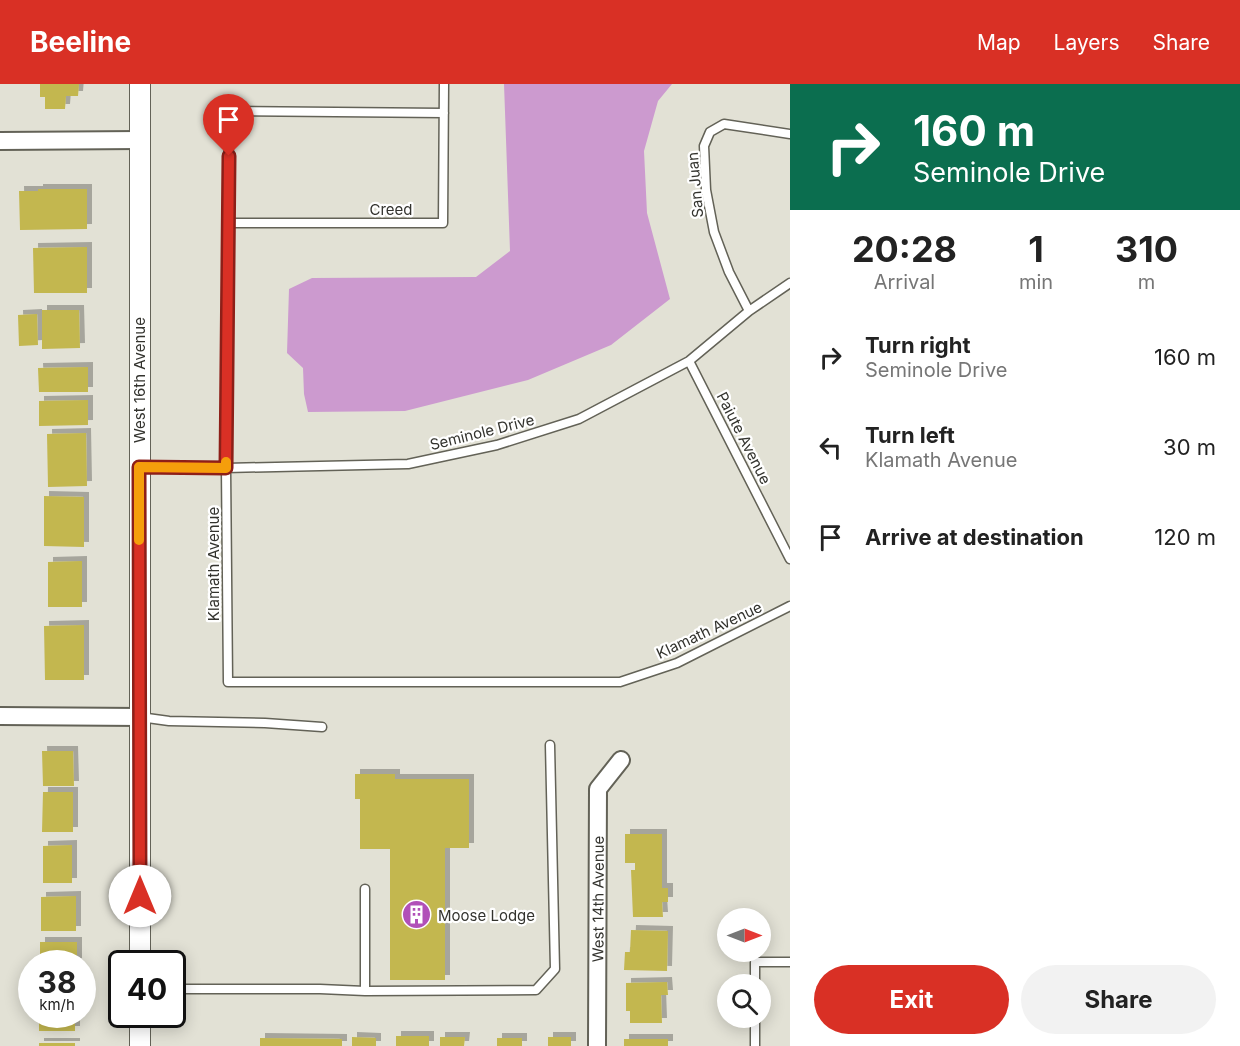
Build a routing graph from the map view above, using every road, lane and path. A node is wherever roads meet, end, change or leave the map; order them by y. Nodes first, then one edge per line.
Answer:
1 (140, 84) edge
2 (444, 84) edge
3 (444, 113) junction
4 (790, 134) edge
5 (140, 140) junction
6 (0, 141) edge
7 (228, 223) junction
8 (790, 283) edge
9 (749, 311) junction
10 (689, 361) junction
11 (139, 467) junction
12 (226, 468) junction
13 (790, 559) edge
14 (790, 606) edge
15 (0, 716) edge
16 (140, 717) junction
17 (322, 727) dead end
18 (550, 745) dead end
19 (621, 760) dead end
20 (365, 889) dead end
21 (140, 950) edge
22 (790, 962) edge
23 (755, 974) edge
24 (186, 989) edge
25 (365, 991) junction
26 (140, 1028) edge
27 (755, 1028) edge
28 (140, 1046) edge
29 (597, 1046) edge
30 (755, 1046) edge

1 - 5 street, West 16th Avenue
2 - 3 lane
3 - 7 lane, Creed
3 - 7 lane, Klamath Avenue
4 - 9 lane, San Juan
5 - 6 street
5 - 11 street, West 16th Avenue
7 - 12 lane, Klamath Avenue
8 - 9 lane, Seminole Drive
9 - 10 lane, Seminole Drive
10 - 12 lane, Seminole Drive
10 - 13 lane, Paiute Avenue
11 - 12 lane, Seminole Drive
11 - 16 street, West 16th Avenue
12 - 14 lane, Klamath Avenue
15 - 16 street
16 - 17 lane
16 - 21 street, West 16th Avenue
18 - 25 lane
19 - 29 street, West 14th Avenue
20 - 25 lane
22 - 23 lane
24 - 25 lane
26 - 28 street
27 - 30 lane

